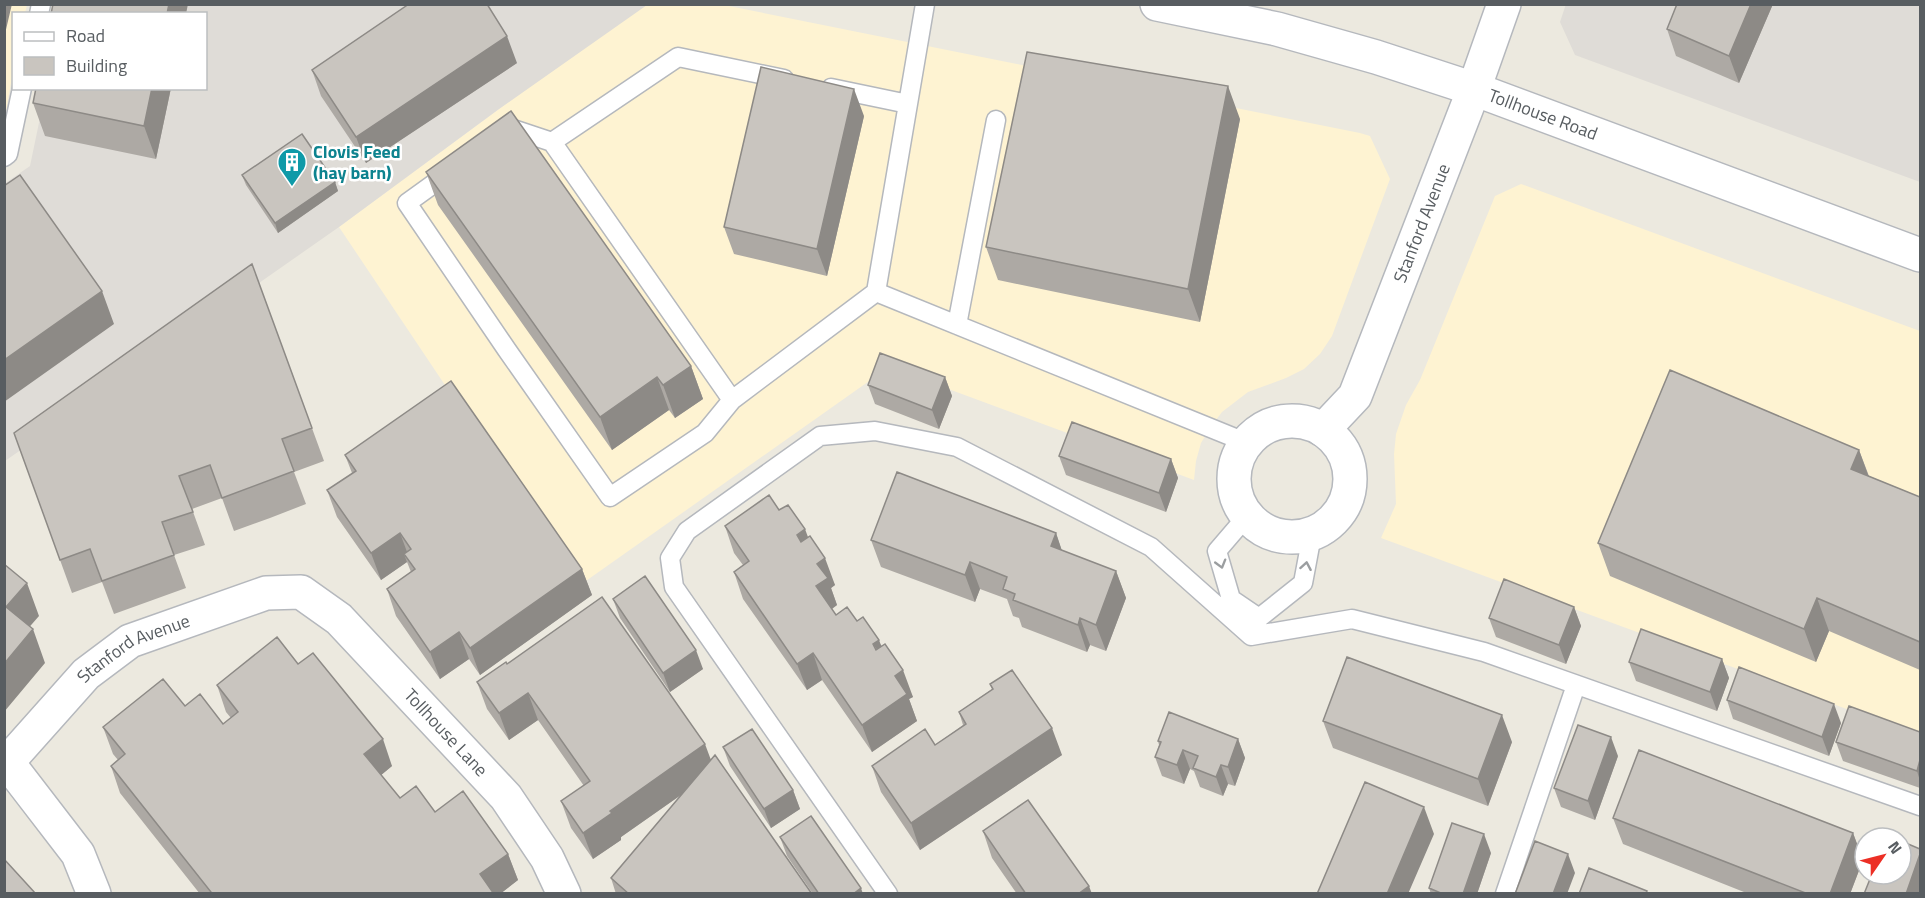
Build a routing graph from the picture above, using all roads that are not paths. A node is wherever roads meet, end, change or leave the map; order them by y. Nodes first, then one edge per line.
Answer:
1 (925, 4) edge
2 (1157, 4) edge
3 (1504, 4) edge
4 (1197, 8) edge
5 (1474, 89) junction
6 (22, 90) edge
7 (908, 104) junction
8 (996, 120) dead end
9 (492, 142) edge
10 (552, 142) junction
11 (4, 157) edge
12 (463, 162) edge
13 (1920, 255) edge
14 (876, 292) junction
15 (957, 325) junction
16 (732, 400) junction
17 (1323, 430) junction
18 (1245, 442) junction
19 (1247, 516) junction
20 (1311, 535) junction
21 (301, 592) joint
22 (1259, 618) junction
23 (1251, 636) junction
24 (1576, 685) junction
25 (6, 764) edge
26 (1920, 806) edge
27 (94, 894) edge
28 (564, 894) edge
29 (888, 894) edge
30 (1505, 894) edge

1 - 7 lane
2 - 4 street, Tollhouse Road
3 - 5 street, Stanford Avenue
4 - 5 street, Tollhouse Road
5 - 13 street, Tollhouse Road
5 - 17 street, Stanford Avenue
6 - 11 lane
7 - 10 lane
7 - 14 lane
8 - 15 lane
9 - 10 lane
10 - 16 lane
12 - 16 lane
14 - 15 lane
14 - 16 lane
15 - 18 lane
17 - 18 street
17 - 20 street
18 - 19 street
19 - 20 street
19 -> 22 lane
22 -> 20 lane
21 - 25 street, Stanford Avenue
21 - 28 street, Tollhouse Lane
22 - 23 lane
23 - 24 lane
23 - 29 lane
24 - 26 lane
24 - 30 lane
25 - 27 street

